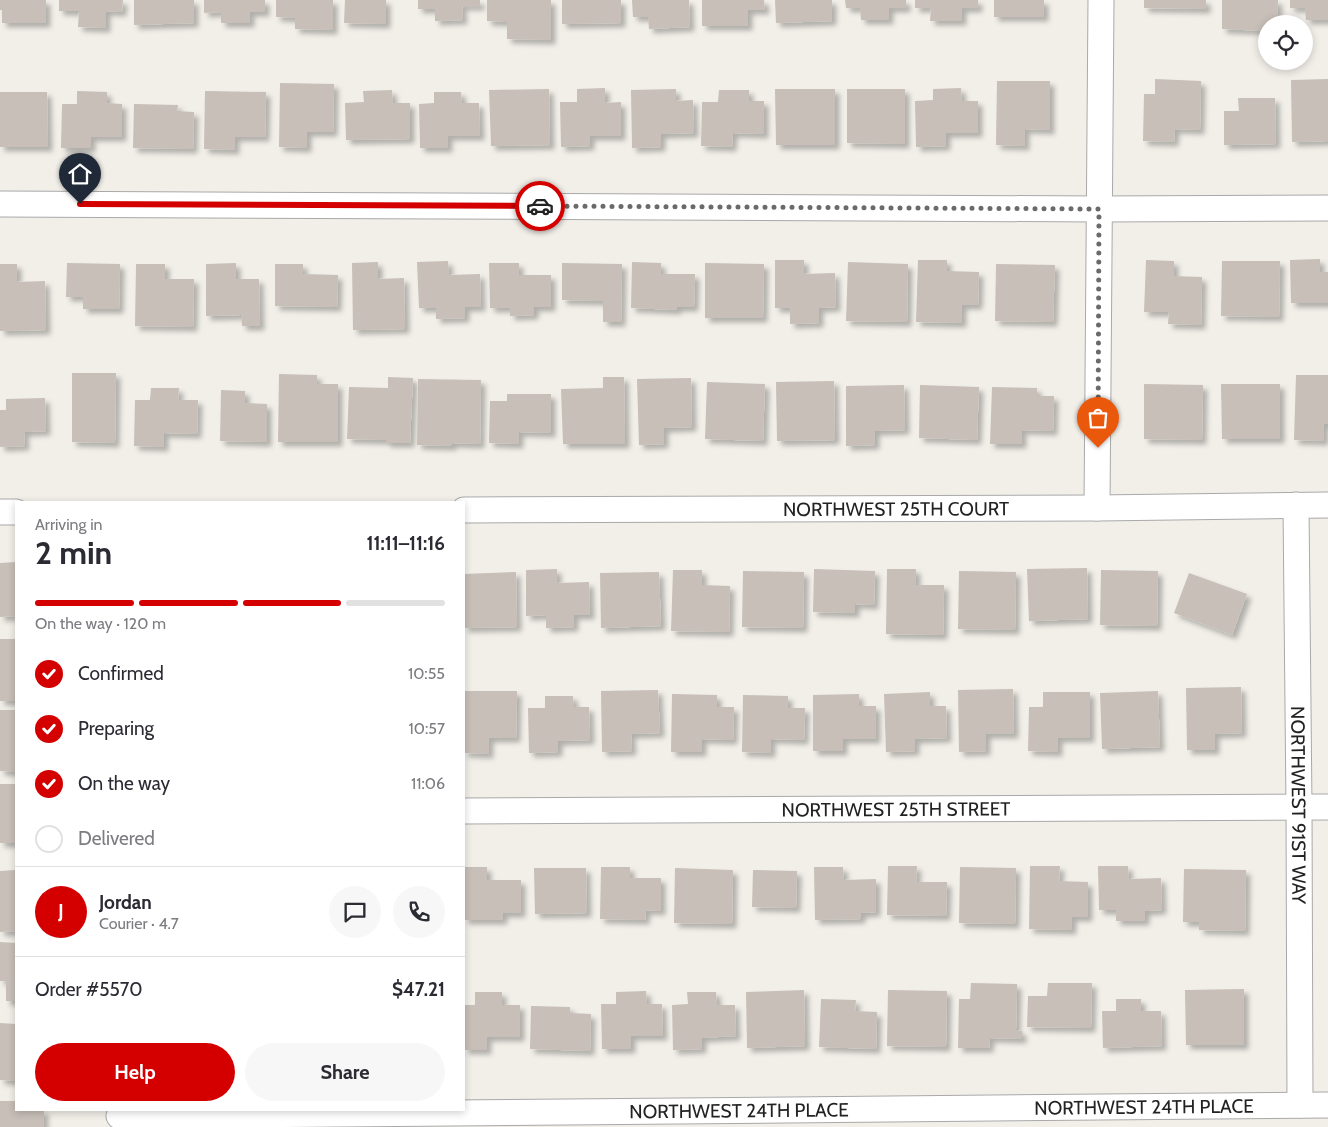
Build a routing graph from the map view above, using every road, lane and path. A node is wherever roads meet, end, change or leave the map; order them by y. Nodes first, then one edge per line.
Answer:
1 (1101, 0) edge
2 (0, 204) edge
3 (1328, 208) edge
4 (1099, 209) junction
5 (1296, 505) junction
6 (1328, 505) edge
7 (1097, 508) junction
8 (465, 510) edge
9 (0, 512) edge
10 (15, 512) edge
11 (1328, 807) edge
12 (1299, 808) junction
13 (465, 812) edge
14 (1328, 1105) edge
15 (1300, 1106) junction
16 (119, 1118) edge

1 - 4 street
2 - 4 street
3 - 4 street
4 - 7 street
5 - 6 street, NORTHWEST 25TH COURT
5 - 7 street, NORTHWEST 25TH COURT
5 - 12 street, NORTHWEST 91ST WAY
7 - 8 street, NORTHWEST 25TH COURT
9 - 10 street
11 - 12 street, NORTHWEST 25TH STREET
12 - 13 street, NORTHWEST 25TH STREET
12 - 15 street, NORTHWEST 91ST WAY
14 - 15 street, NORTHWEST 24TH PLACE
15 - 16 street, NORTHWEST 24TH PLACE

